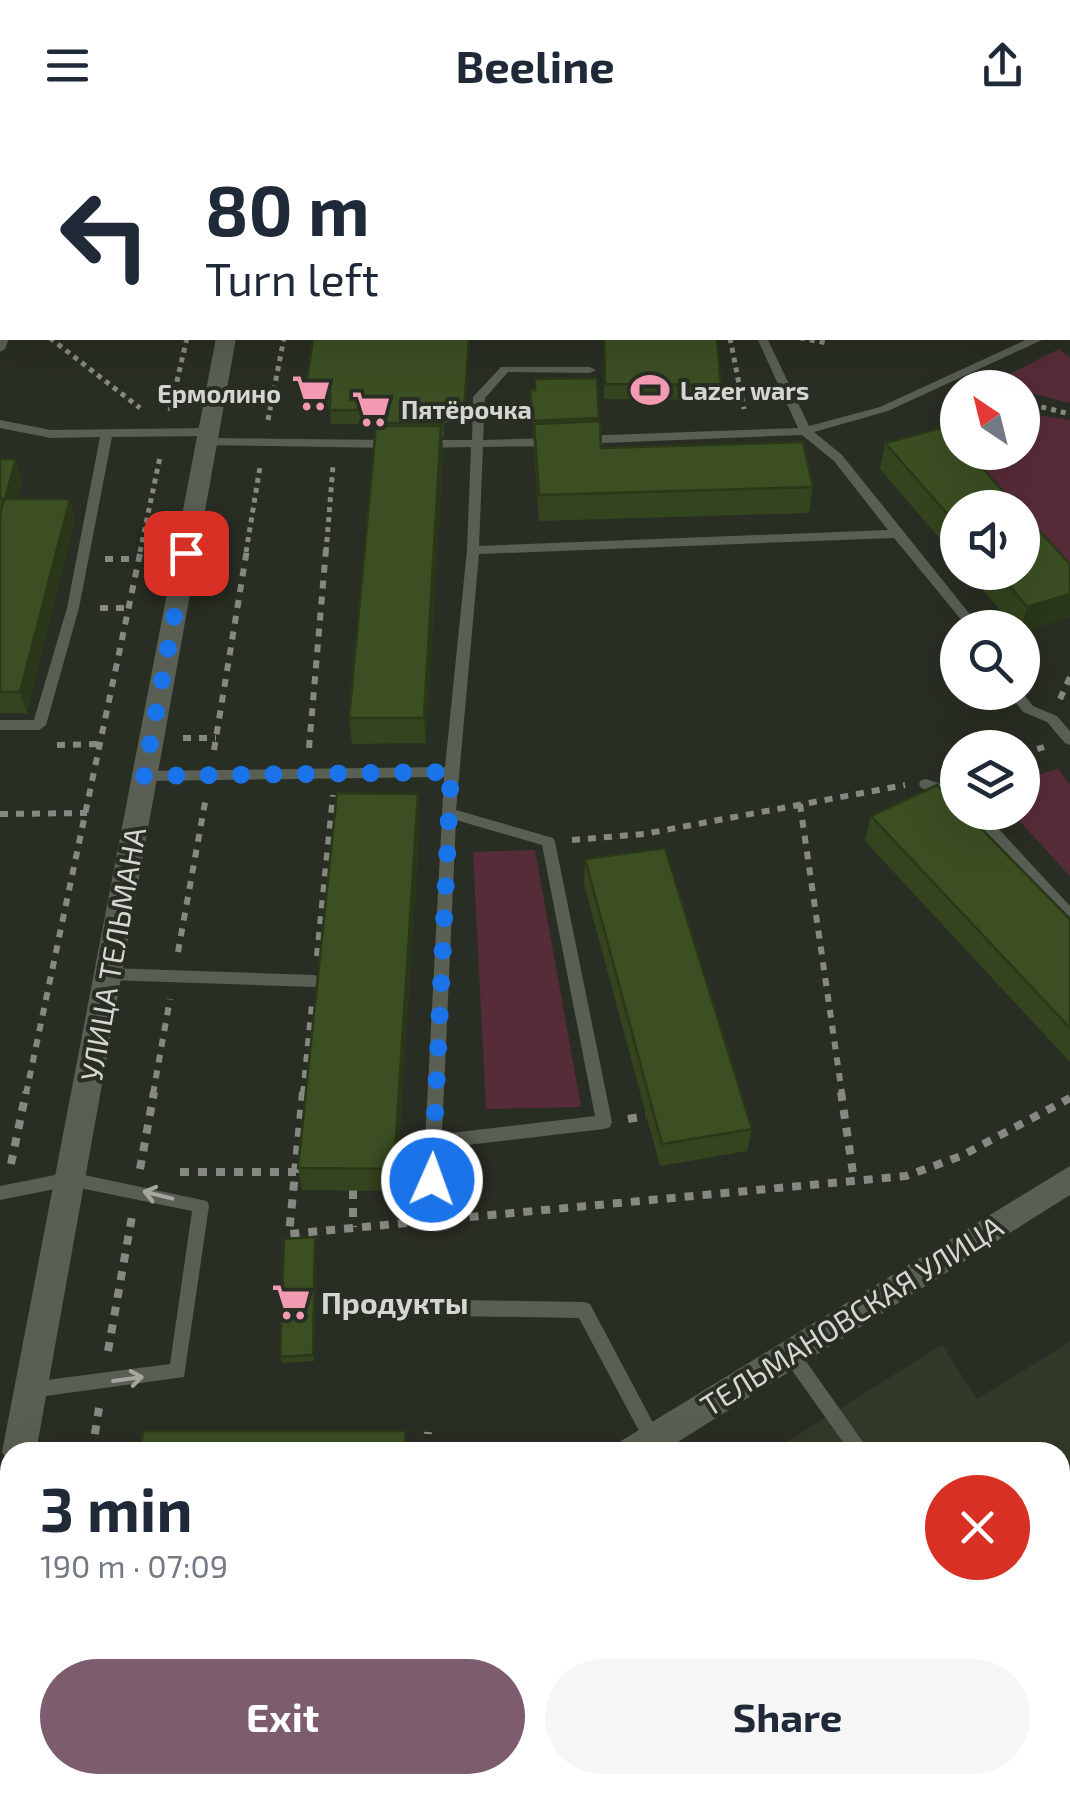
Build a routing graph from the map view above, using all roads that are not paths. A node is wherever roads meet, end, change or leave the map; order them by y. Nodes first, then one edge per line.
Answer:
1 (226, 340) edge
2 (763, 340) edge
3 (1034, 340) edge
4 (590, 370) dead end
5 (1, 423) edge
6 (805, 431) junction
7 (108, 434) junction
8 (207, 437) junction
9 (476, 445) junction
10 (897, 534) junction
11 (473, 550) junction
12 (961, 610) edge
13 (1030, 710) edge
14 (0, 725) edge
15 (1070, 740) edge
16 (451, 772) junction
17 (144, 776) junction
18 (926, 784) road end
19 (940, 789) edge
20 (450, 813) junction
21 (991, 830) edge
22 (1070, 916) edge
23 (108, 974) junction
24 (314, 980) edge
25 (433, 1142) junction
26 (1070, 1178) edge
27 (70, 1179) junction
28 (432, 1180) dead end
29 (2, 1192) edge
30 (392, 1307) dead end
31 (790, 1354) junction
32 (31, 1390) junction
33 (21, 1442) edge
34 (641, 1442) edge
35 (649, 1442) edge
36 (855, 1442) edge

1 - 8 main road, УЛИЦА ТЕЛЬМАНА
2 - 6 lane
3 - 6 lane
4 - 9 lane
5 - 7 lane
6 - 9 lane
6 - 10 lane
7 - 8 lane
7 - 14 lane
8 - 9 lane
8 - 17 main road, УЛИЦА ТЕЛЬМАНА
9 - 11 lane
10 - 11 lane
10 - 12 lane
11 - 16 lane
13 - 15 lane
16 - 17 lane
16 - 20 lane
17 - 23 main road, УЛИЦА ТЕЛЬМАНА
18 - 19 lane
20 - 25 lane
20 - 25 lane
21 - 22 lane
23 - 24 lane
23 - 27 main road, УЛИЦА ТЕЛЬМАНА
25 - 28 lane
26 - 31 main road, ТЕЛЬМАНОВСКАЯ УЛИЦА
27 - 29 lane
27 - 32 main road, УЛИЦА ТЕЛЬМАНА
32 -> 27 lane
30 - 34 lane
31 - 35 main road, ТЕЛЬМАНОВСКАЯ УЛИЦА
31 - 36 lane
32 - 33 main road, УЛИЦА ТЕЛЬМАНА

